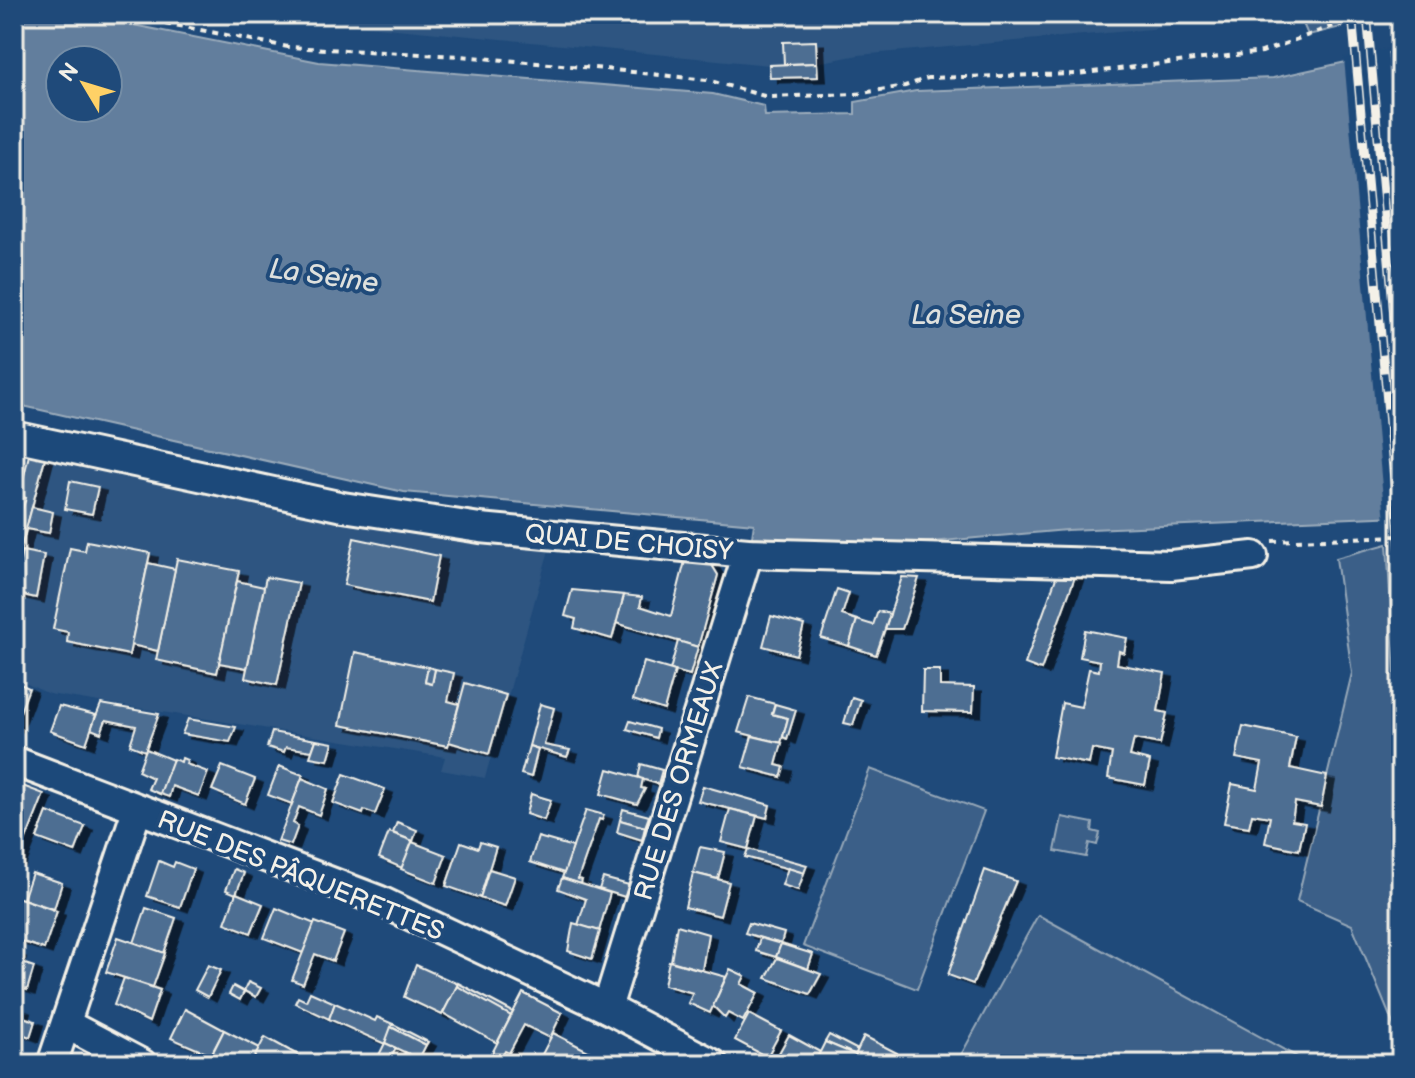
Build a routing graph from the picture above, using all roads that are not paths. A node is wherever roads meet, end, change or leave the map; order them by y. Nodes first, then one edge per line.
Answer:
1 (14, 436) edge
2 (748, 553) junction
3 (1253, 556) dead end
4 (14, 761) edge
5 (137, 810) junction
6 (607, 1008) junction
7 (66, 1024) junction
8 (52, 1064) edge
9 (142, 1064) edge
10 (713, 1064) edge

1 - 2 street, QUAI DE CHOISY
2 - 3 street, QUAI DE CHOISY
2 - 6 street, RUE DES ORMEAUX
4 - 5 street, RUE DES PÂQUERETTES
5 - 6 street, RUE DES PÂQUERETTES
5 - 7 street
6 - 10 street, RUE DES PÂQUERETTES
7 - 8 street
7 - 9 street

